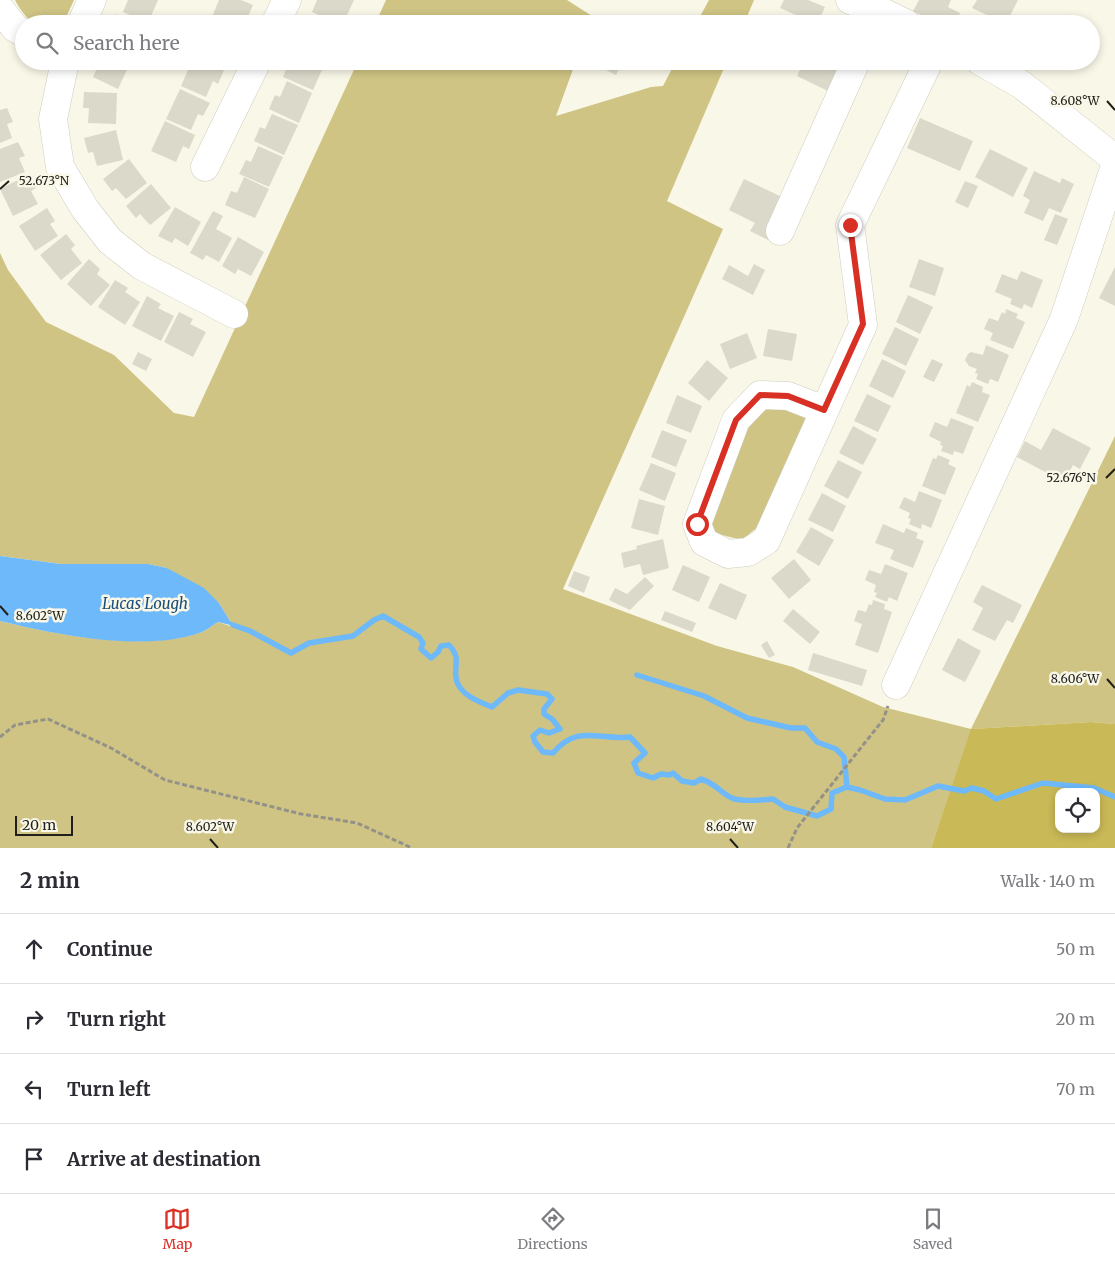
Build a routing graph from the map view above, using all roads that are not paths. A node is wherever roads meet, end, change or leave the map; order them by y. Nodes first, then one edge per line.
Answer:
1 (92, 0) edge
2 (287, 0) edge
3 (850, 0) edge
4 (0, 9) edge
5 (85, 15) edge
6 (280, 15) edge
7 (872, 15) edge
8 (15, 27) edge
9 (63, 70) edge
10 (253, 70) edge
11 (852, 70) edge
12 (925, 70) edge
13 (996, 70) edge
14 (1115, 159) edge
15 (1115, 166) edge
16 (205, 167) dead end
17 (780, 231) dead end
18 (234, 314) dead end
19 (824, 410) junction
20 (896, 685) road end

1 - 5 street
2 - 6 street
3 - 7 street
4 - 8 street
9 - 18 street
10 - 16 street
11 - 17 street
12 - 19 street
13 - 14 street
15 - 20 street
19 - 19 street

